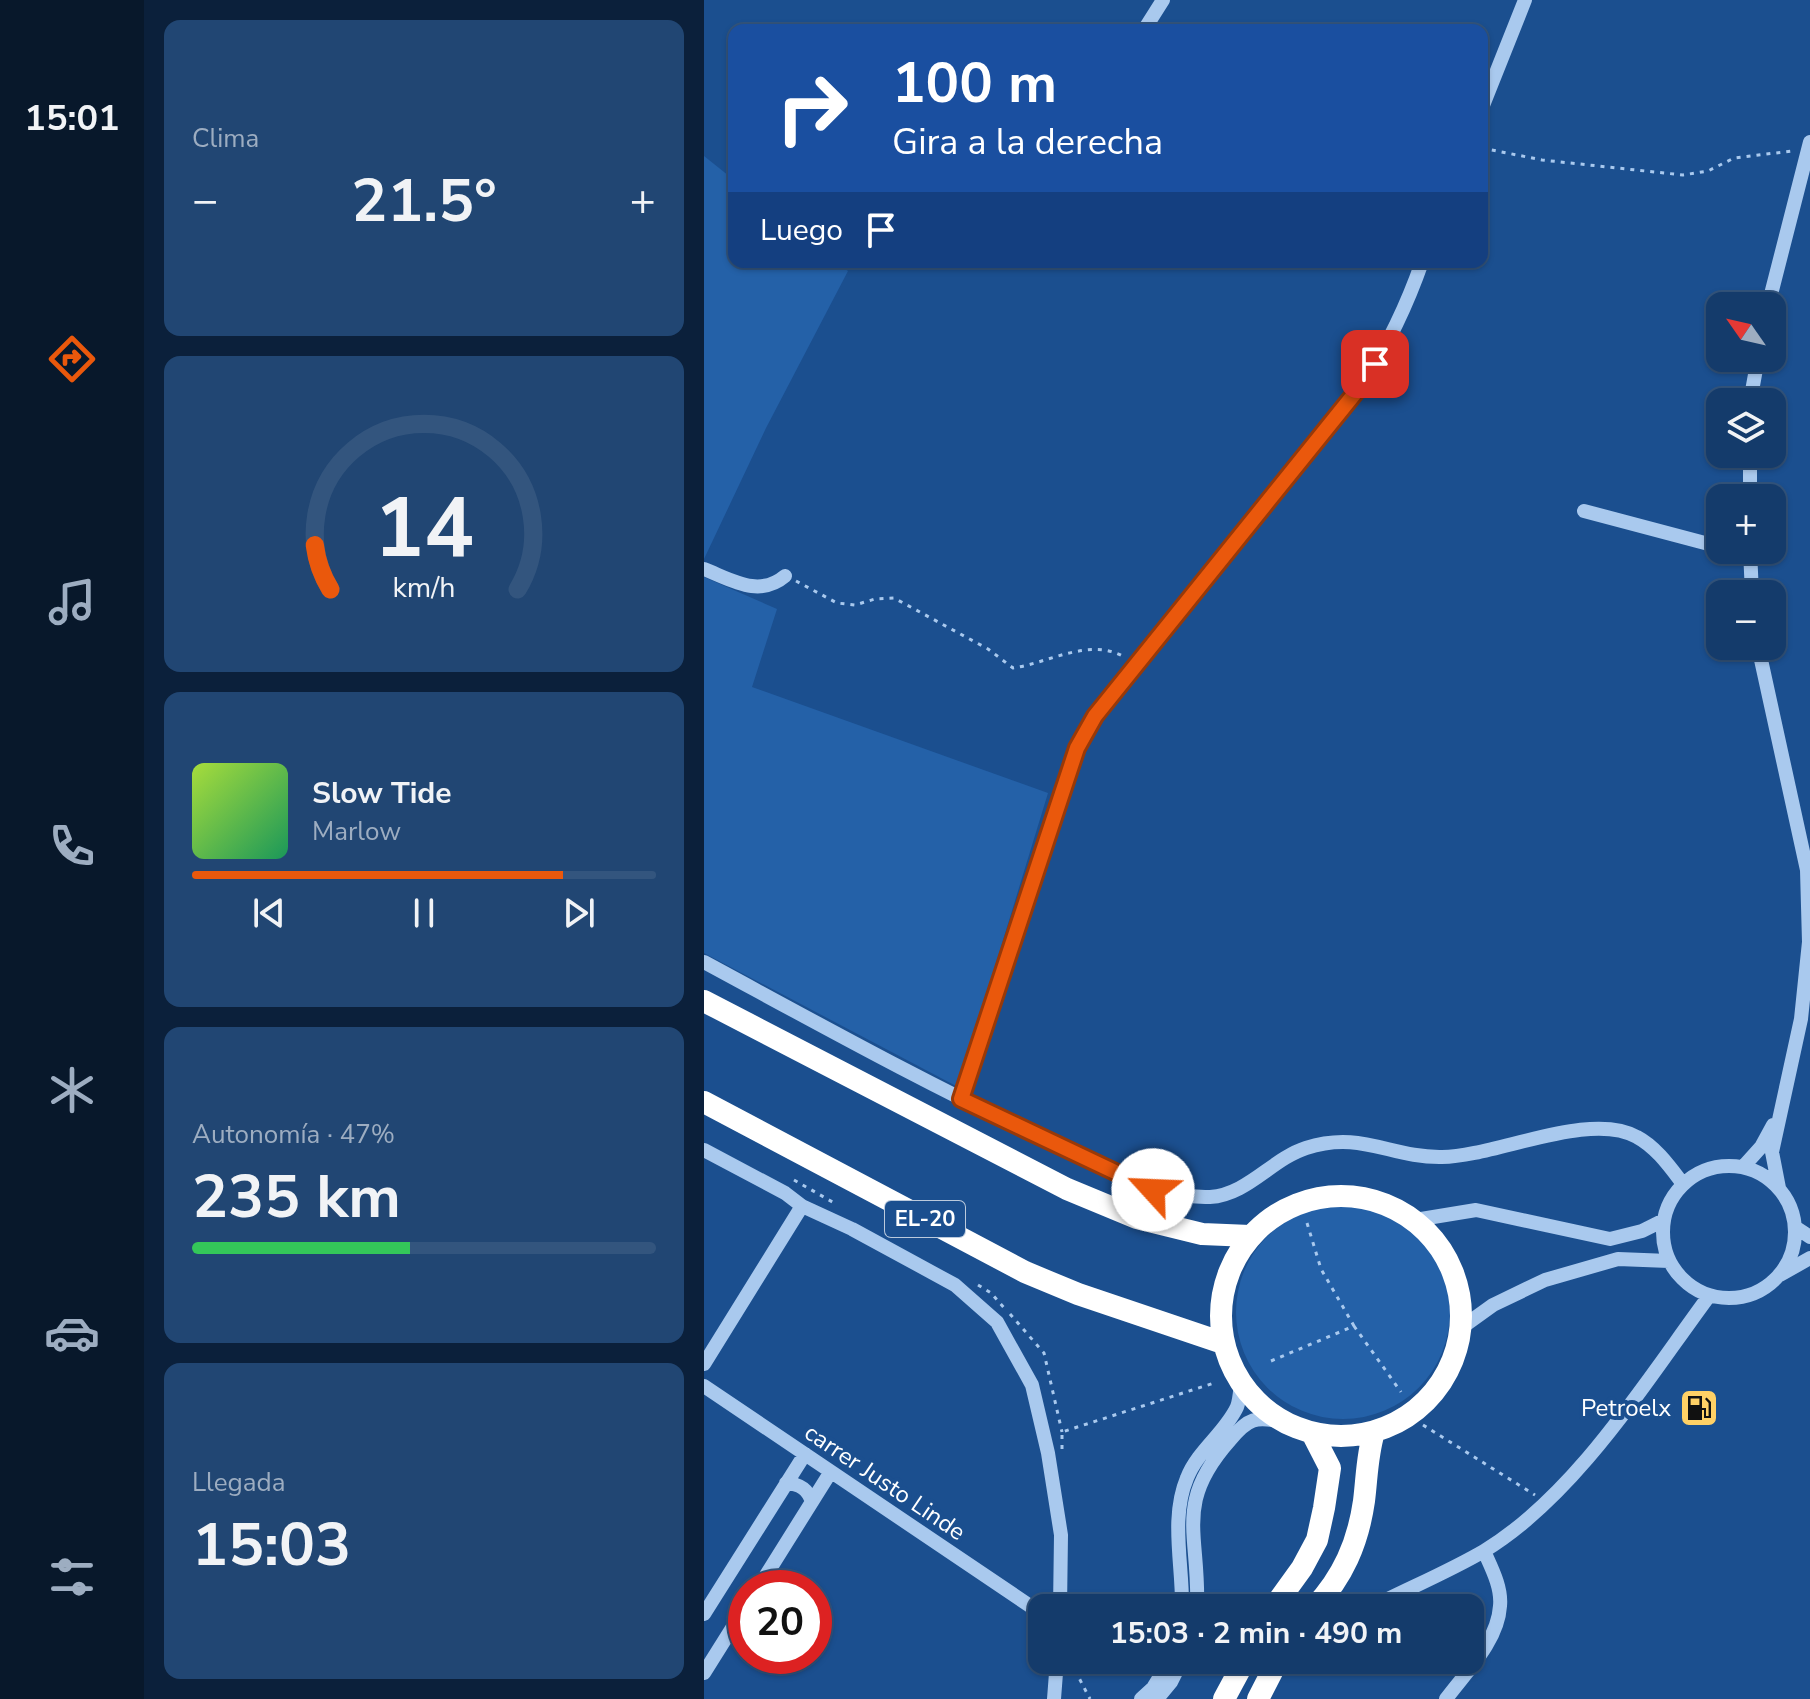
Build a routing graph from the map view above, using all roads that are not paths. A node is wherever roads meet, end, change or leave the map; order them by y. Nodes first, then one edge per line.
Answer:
1 (1163, 0) edge
2 (1525, 0) edge
3 (1148, 24) edge
4 (1488, 93) edge
5 (1809, 146) edge
6 (1420, 268) edge
7 (1772, 292) edge
8 (1584, 511) dead end
9 (1706, 543) edge
10 (704, 569) edge
11 (785, 576) road end
12 (1761, 660) edge
13 (704, 962) edge
14 (704, 1001) edge
15 (961, 1099) junction
16 (704, 1102) edge
17 (1781, 1110) junction
18 (704, 1150) edge
19 (1743, 1167) junction
20 (1683, 1184) junction
21 (1779, 1188) junction
22 (802, 1206) junction
23 (1415, 1220) junction
24 (1664, 1220) junction
25 (1795, 1227) junction
26 (1250, 1236) junction
27 (1810, 1237) edge
28 (1810, 1258) edge
29 (1669, 1261) junction
30 (1780, 1275) junction
31 (1709, 1296) junction
32 (1461, 1328) junction
33 (1223, 1343) junction
34 (704, 1364) edge
35 (1241, 1382) junction
36 (704, 1386) edge
37 (1283, 1422) junction
38 (1374, 1432) junction
39 (1312, 1433) junction
40 (805, 1454) junction
41 (830, 1473) junction
42 (786, 1483) junction
43 (812, 1502) junction
44 (1484, 1551) junction
45 (769, 1570) edge
46 (1060, 1594) edge
47 (1182, 1594) edge
48 (1196, 1594) edge
49 (1283, 1594) edge
50 (1327, 1594) edge
51 (1398, 1594) edge
52 (1028, 1605) edge
53 (704, 1614) edge
54 (728, 1635) edge
55 (704, 1673) edge
56 (1056, 1674) edge
57 (1162, 1674) edge
58 (1173, 1674) edge
59 (1237, 1674) edge
60 (1271, 1674) edge
61 (1054, 1699) edge
62 (1141, 1699) edge
63 (1157, 1699) edge
64 (1224, 1699) edge
65 (1258, 1699) edge
66 (1446, 1699) edge

1 - 3 street
2 - 4 street
5 - 7 street
6 - 15 street
8 - 9 street
10 - 11 street
12 - 17 street
13 - 15 street
14 - 26 highway
15 - 20 street
16 - 33 highway, EL-20
17 - 19 street
17 - 21 street
18 - 22 street
19 - 20 street
19 - 21 street
20 - 24 street
21 - 25 street
22 - 34 street
22 - 46 street
23 - 24 street
23 - 26 highway
23 - 32 highway
24 - 29 street
25 - 27 street
25 - 30 street
26 - 33 highway
28 - 30 street
29 - 31 street
29 - 32 street
30 - 31 street
31 - 44 street
32 - 38 highway
33 - 35 highway
35 - 37 highway
35 - 47 street
36 - 40 street, carrer Justo Linde
37 - 39 highway
37 - 48 street
38 - 39 highway
38 - 50 highway
39 - 49 highway
40 - 41 street, carrer Justo Linde
40 - 42 street
41 - 43 street
41 - 52 street, carrer Justo Linde
42 - 43 street
42 - 53 street
43 - 45 street
44 - 51 street
44 - 66 street
54 - 55 street
56 - 61 street
57 - 62 street
58 - 63 street
59 - 64 highway
60 - 65 highway

